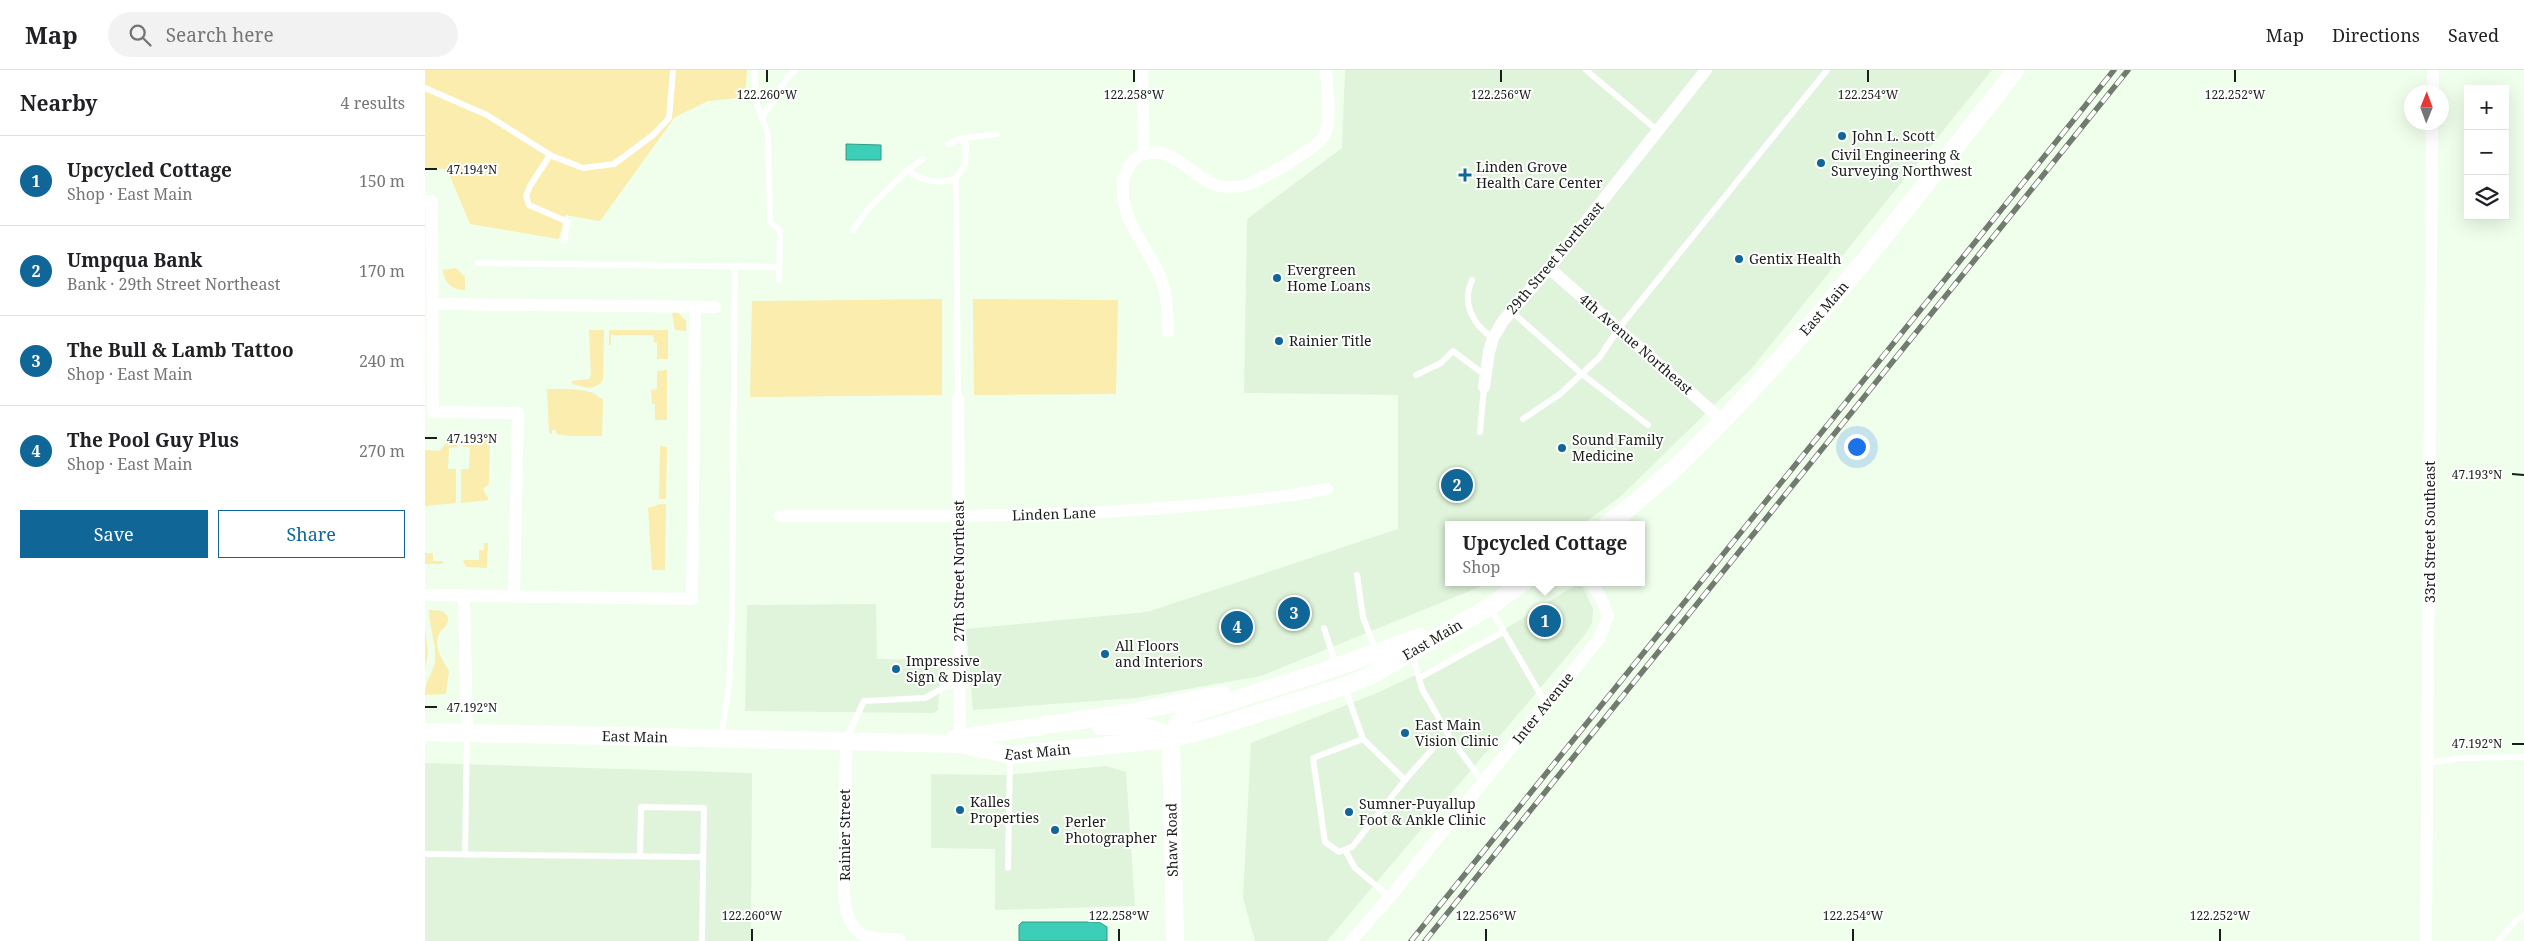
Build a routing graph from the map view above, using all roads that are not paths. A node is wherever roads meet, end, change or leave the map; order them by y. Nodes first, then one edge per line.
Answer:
1 (673, 70) edge
2 (754, 70) edge
3 (795, 70) edge
4 (1142, 70) edge
5 (1326, 70) edge
6 (1586, 70) edge
7 (1706, 70) edge
8 (1827, 70) edge
9 (2016, 70) edge
10 (2433, 70) edge
11 (2433, 85) edge
12 (425, 88) edge
13 (762, 117) junction
14 (2433, 130) edge
15 (1658, 131) junction
16 (997, 134) dead end
17 (959, 139) junction
18 (948, 144) dead end
19 (1144, 154) junction
20 (550, 155) junction
21 (923, 159) dead end
22 (909, 170) junction
23 (956, 179) junction
24 (425, 201) edge
25 (853, 230) dead end
26 (563, 241) dead end
27 (478, 263) dead end
28 (735, 266) junction
29 (779, 267) junction
30 (1549, 268) junction
31 (779, 280) dead end
32 (1472, 280) dead end
33 (433, 304) junction
34 (695, 307) junction
35 (715, 307) dead end
36 (1511, 311) junction
37 (1619, 328) junction
38 (1168, 332) dead end
39 (1493, 338) junction
40 (1582, 374) junction
41 (1416, 375) dead end
42 (1484, 381) junction
43 (958, 398) joint
44 (1523, 419) dead end
45 (1723, 421) junction
46 (1648, 425) dead end
47 (1480, 432) dead end
48 (1327, 489) dead end
49 (780, 516) dead end
50 (959, 516) junction
51 (1611, 521) edge
52 (1357, 575) dead end
53 (1518, 586) edge
54 (1593, 586) edge
55 (425, 595) edge
56 (464, 595) junction
57 (514, 595) junction
58 (1489, 607) junction
59 (1468, 619) junction
60 (1324, 628) dead end
61 (1503, 632) junction
62 (1411, 652) junction
63 (1377, 653) junction
64 (1331, 669) junction
65 (1419, 678) junction
66 (959, 684) junction
67 (1345, 686) junction
68 (1546, 704) junction
69 (1032, 726) junction
70 (425, 732) edge
71 (467, 732) junction
72 (721, 737) junction
73 (1171, 739) junction
74 (1363, 739) junction
75 (846, 740) junction
76 (960, 741) junction
77 (1435, 746) dead end
78 (1011, 755) junction
79 (2524, 757) edge
80 (2428, 764) junction
81 (1405, 780) junction
82 (1483, 782) junction
83 (1345, 850) junction
84 (425, 854) edge
85 (465, 854) junction
86 (640, 856) junction
87 (703, 857) junction
88 (1008, 868) dead end
89 (1390, 897) junction
90 (2524, 915) edge
91 (900, 940) dead end
92 (702, 941) edge
93 (1175, 941) edge
94 (1351, 941) edge
95 (2426, 941) edge
96 (2498, 941) edge

1 - 20 lane
2 - 13 lane
3 - 13 lane
4 - 19 street
5 - 19 street
6 - 15 lane
7 - 15 street, 29th Street Northeast
8 - 37 lane
9 - 45 main road, East Main
10 - 11 street
12 - 20 lane
13 - 29 lane
14 - 80 street, 33rd Street Southeast
15 - 30 street, 29th Street Northeast
16 - 17 lane
17 - 18 lane
17 - 23 lane
19 - 38 street
20 - 26 lane
21 - 22 lane
22 - 23 lane
22 - 25 lane
23 - 43 lane
24 - 33 street
27 - 28 lane
28 - 29 lane
28 - 72 lane
29 - 31 lane
30 - 36 street, 29th Street Northeast
30 - 37 street, 4th Avenue Northeast
32 - 39 lane
33 - 34 street
33 - 57 street
34 - 35 street
34 - 57 street
36 - 39 street, 29th Street Northeast
36 - 40 lane
37 - 40 lane
37 - 45 street, 4th Avenue Northeast
39 - 42 street, 29th Street Northeast
40 - 44 lane
40 - 46 lane
41 - 42 lane
42 - 47 lane
43 - 50 street, 27th Street Northeast
45 - 51 main road, East Main
48 - 50 street, Linden Lane
49 - 50 street, Linden Lane
50 - 66 street, 27th Street Northeast
52 - 63 lane
53 - 58 main road, East Main
54 - 68 street, Inter Avenue
55 - 56 street
56 - 57 street
56 - 71 street
58 - 59 main road, East Main
58 - 61 lane
59 - 62 main road, East Main
59 - 63 main road, East Main
60 - 64 lane
61 - 65 lane
61 - 68 lane
62 - 65 lane
62 - 67 main road, East Main
63 - 64 main road, East Main
64 - 69 main road, East Main
64 - 73 main road, East Main
65 - 82 lane
66 - 75 lane
66 - 76 street, 27th Street Northeast
67 - 73 main road, East Main
67 - 74 lane
68 - 82 street, Inter Avenue
69 - 73 main road, East Main
69 - 76 main road, East Main
70 - 71 main road, East Main
71 - 72 main road, East Main
71 - 85 lane
72 - 75 main road, East Main
73 - 78 main road, East Main
73 - 93 main road, Shaw Road
74 - 81 lane
74 - 83 lane
75 - 76 main road, East Main
75 - 91 street, Rainier Street
76 - 78 main road, East Main
77 - 81 lane
78 - 88 lane
79 - 80 lane
80 - 95 street, 33rd Street Southeast
81 - 83 lane
82 - 89 street, Inter Avenue
83 - 89 lane
84 - 85 lane
85 - 86 lane
86 - 87 lane
86 - 87 lane
87 - 92 lane
89 - 94 street, Inter Avenue
90 - 96 lane

